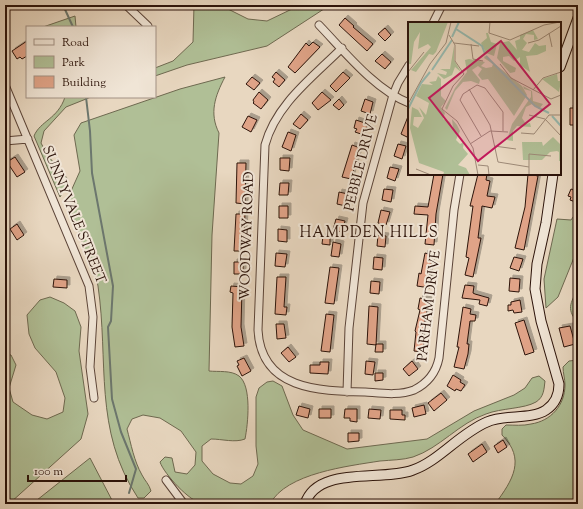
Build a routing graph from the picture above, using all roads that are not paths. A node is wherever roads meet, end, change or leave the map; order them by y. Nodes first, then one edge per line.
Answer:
1 (126, 5) edge
2 (440, 6) edge
3 (578, 18) edge
4 (433, 22) edge
5 (319, 25) dead end
6 (148, 26) edge
7 (342, 48) junction
8 (561, 64) edge
9 (408, 67) edge
10 (5, 85) edge
11 (393, 95) junction
12 (408, 102) edge
13 (28, 139) junction
14 (5, 141) edge
15 (460, 175) edge
16 (553, 175) edge
17 (348, 392) junction
18 (94, 398) dead end
19 (166, 480) dead end
20 (184, 504) edge
21 (305, 504) edge

1 - 6 street
2 - 4 street
3 - 8 street
5 - 7 street
7 - 11 street
7 - 17 street, WOODWAY ROAD
9 - 11 street, PEBBLE DRIVE
10 - 13 street, SUNNYVALE STREET
11 - 12 street
11 - 17 street, PEBBLE DRIVE
13 - 14 street, SUNNYVALE STREET
13 - 18 street, SUNNYVALE STREET
15 - 17 street, PARHAM DRIVE
16 - 21 street
19 - 20 street

